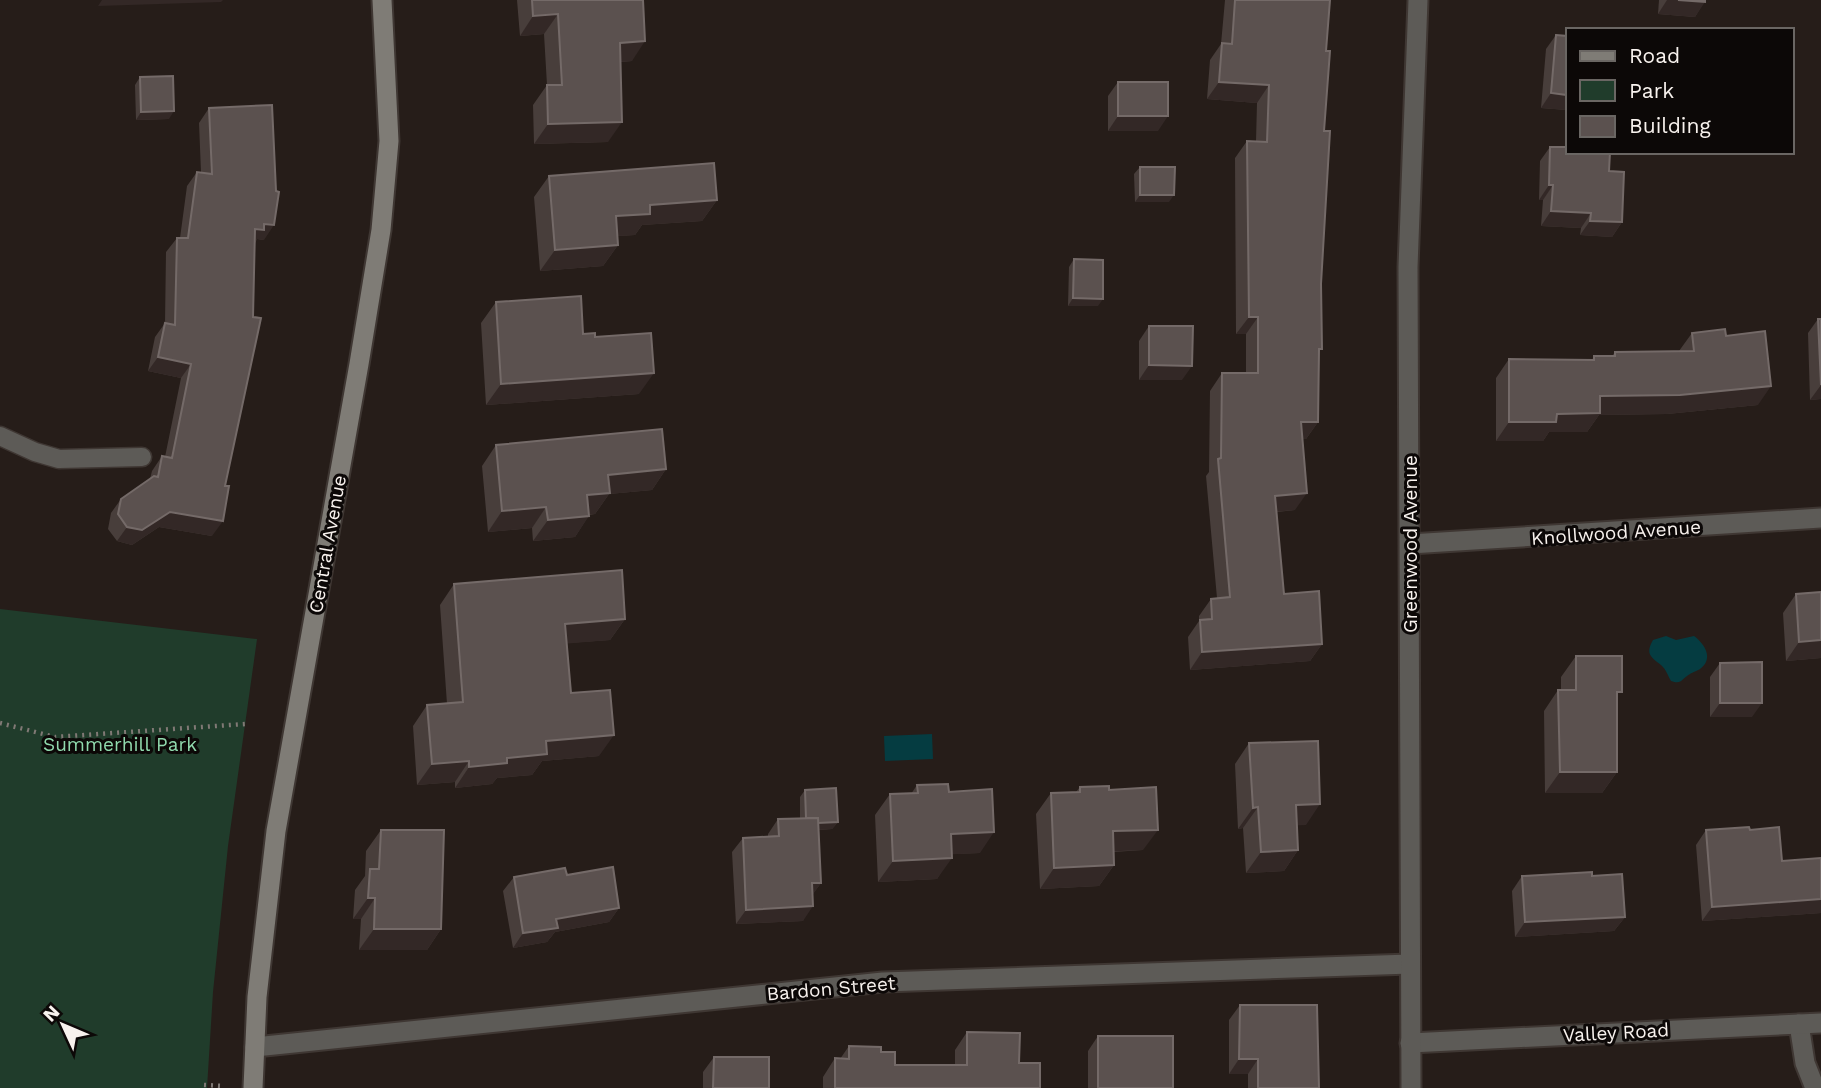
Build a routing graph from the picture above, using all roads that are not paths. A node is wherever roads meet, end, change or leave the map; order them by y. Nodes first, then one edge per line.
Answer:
1 (382, 0) edge
2 (1418, 0) edge
3 (0, 436) edge
4 (142, 457) dead end
5 (1821, 518) edge
6 (1410, 544) junction
7 (1410, 964) junction
8 (1821, 1023) edge
9 (1799, 1024) junction
10 (1410, 1043) junction
11 (255, 1047) junction
12 (253, 1088) edge
13 (1411, 1088) edge
14 (1815, 1088) edge

1 - 11 main road, Central Avenue
2 - 6 street, Greenwood Avenue
3 - 4 lane
5 - 6 street, Knollwood Avenue
6 - 7 street, Greenwood Avenue
7 - 10 street, Greenwood Avenue
7 - 11 street, Bardon Street
8 - 9 street, Valley Road
9 - 10 street, Valley Road
9 - 14 street
10 - 13 street, Greenwood Avenue
11 - 12 main road, Central Avenue

